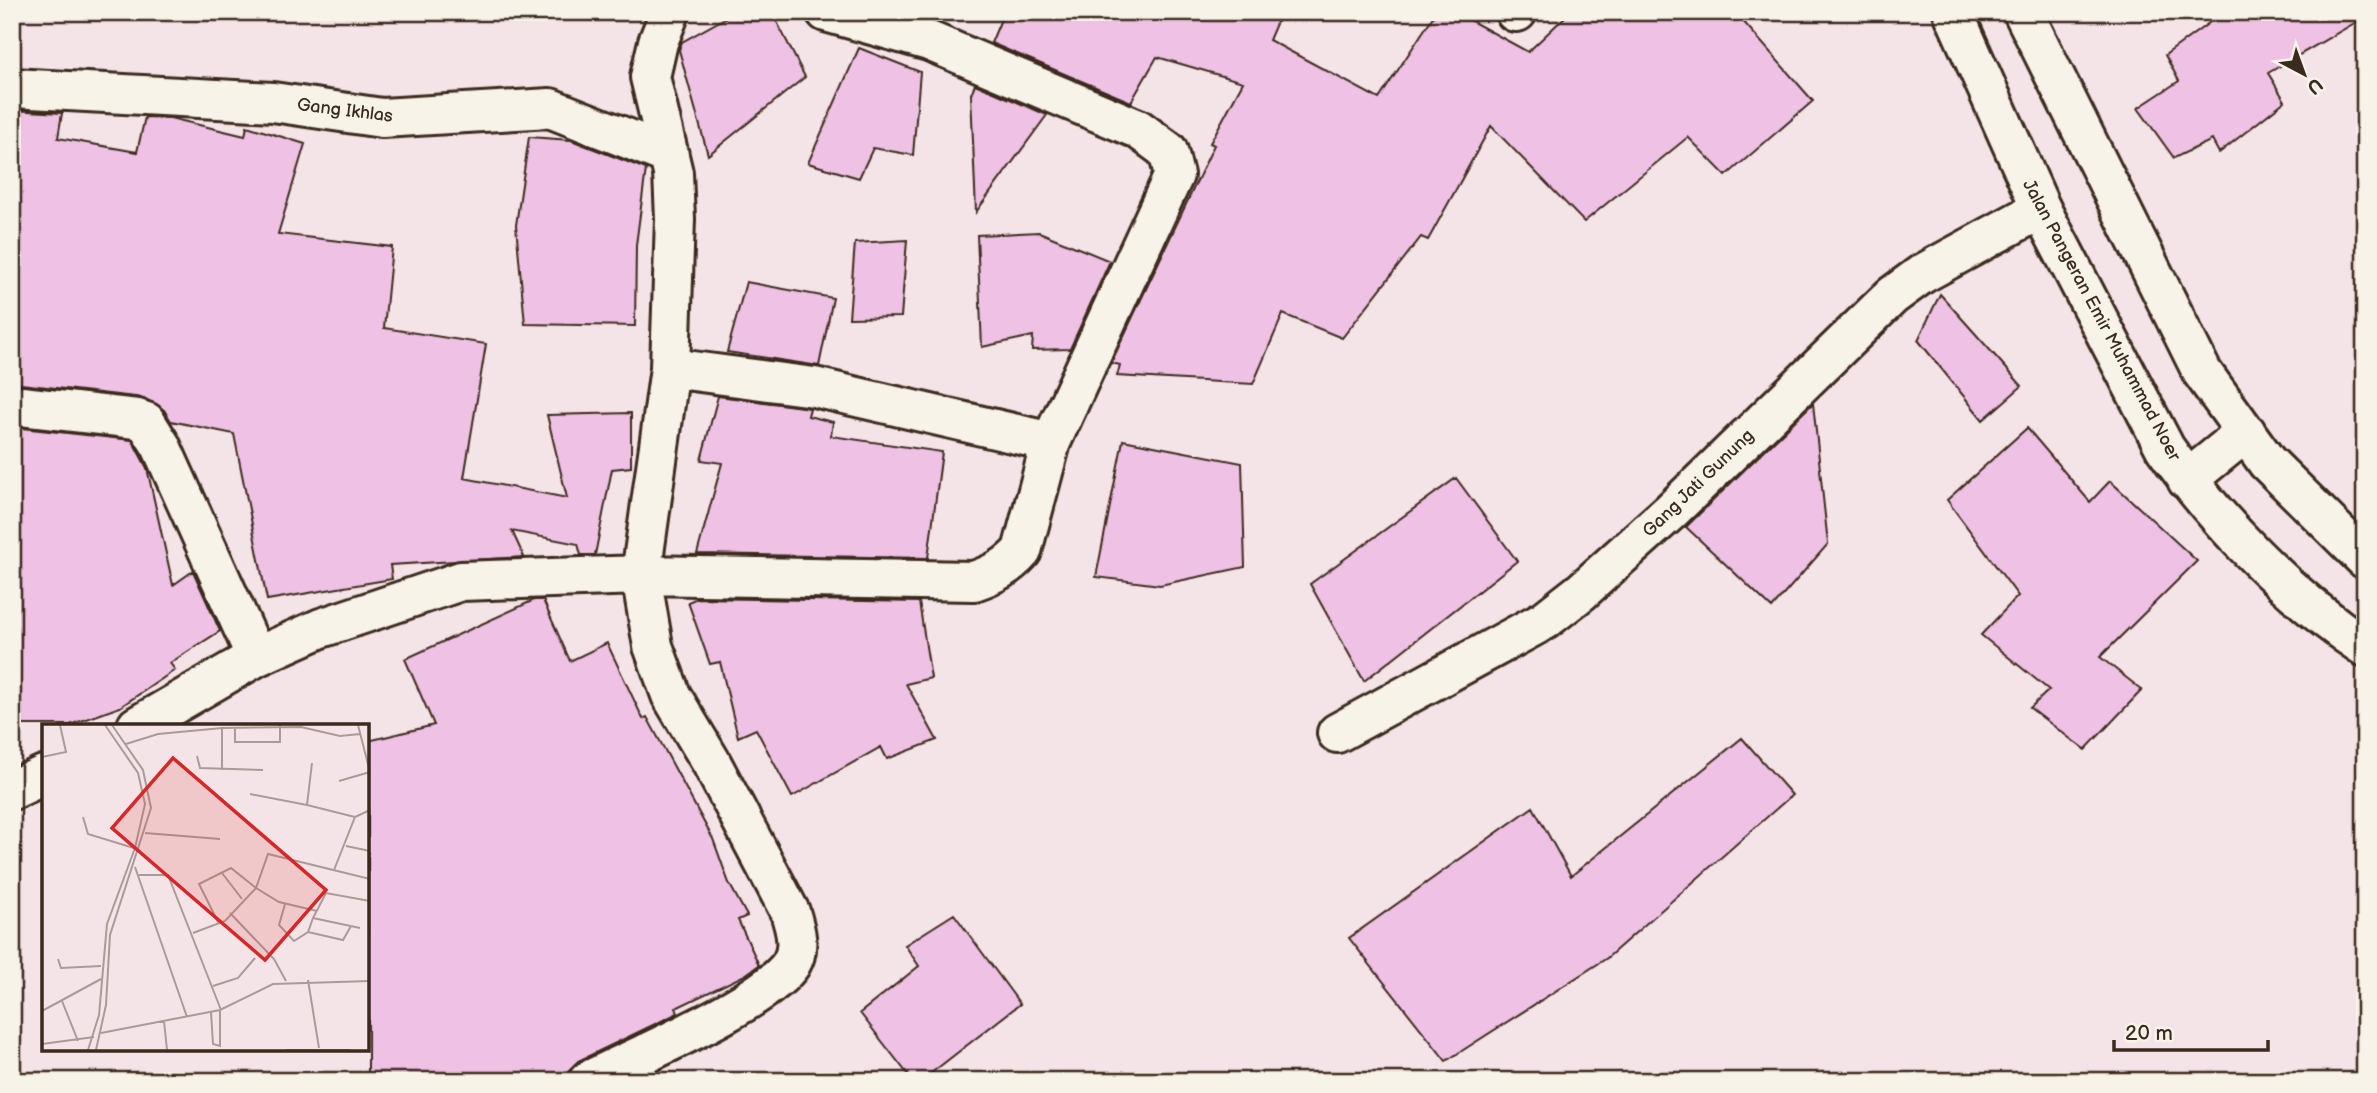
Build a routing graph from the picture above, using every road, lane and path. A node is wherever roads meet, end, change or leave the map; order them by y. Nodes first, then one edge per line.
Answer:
1 (670, 12) edge
2 (825, 12) edge
3 (2023, 12) edge
4 (1963, 15) edge
5 (12, 88) edge
6 (668, 155) junction
7 (2040, 209) junction
8 (670, 368) junction
9 (12, 405) edge
10 (2246, 432) junction
11 (1051, 442) junction
12 (2187, 480) junction
13 (2365, 559) edge
14 (641, 575) junction
15 (2365, 647) edge
16 (256, 657) junction
17 (140, 724) edge
18 (1337, 733) dead end
19 (42, 776) edge
20 (12, 790) edge
21 (588, 1081) edge

1 - 6 street
2 - 11 street
3 - 10 street
4 - 7 street, Jalan Pangeran Emir Muhammad Noer
5 - 6 street, Gang Ikhlas
6 - 8 street
7 - 12 street, Jalan Pangeran Emir Muhammad Noer
7 - 18 street, Gang Jati Gunung
8 - 11 street
8 - 14 street
9 - 16 street
10 - 12 street
10 - 13 street
11 - 14 street
12 - 15 street, Jalan Pangeran Emir Muhammad Noer
14 - 16 street
14 - 21 street
16 - 17 street
19 - 20 street

